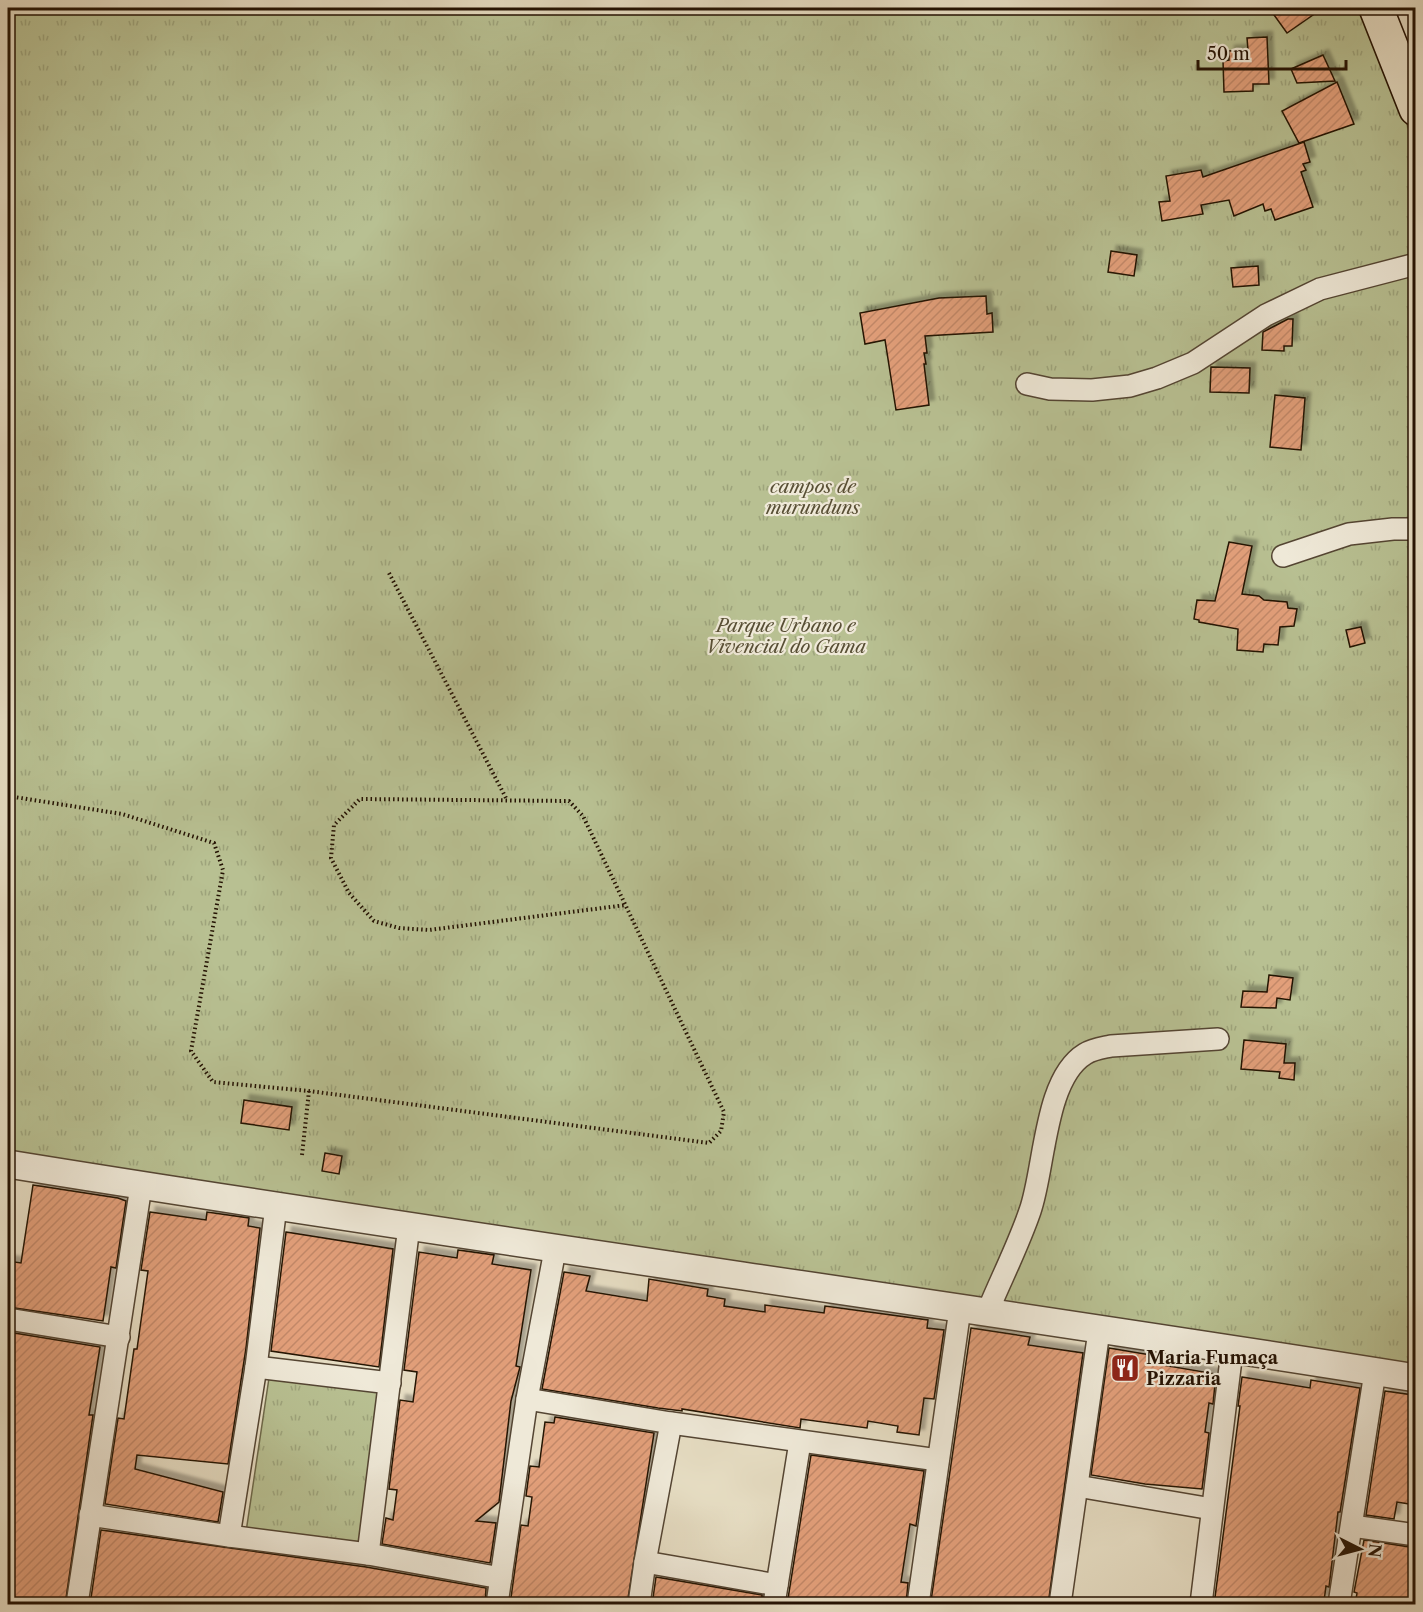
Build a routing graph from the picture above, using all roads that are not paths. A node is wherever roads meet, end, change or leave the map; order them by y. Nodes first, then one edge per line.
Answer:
1 (1376, 8) edge
2 (1416, 109) edge
3 (1416, 264) edge
4 (1027, 384) dead end
5 (1416, 529) edge
6 (1283, 556) dead end
7 (1218, 1039) dead end
8 (8, 1164) edge
9 (141, 1186) junction
10 (276, 1206) junction
11 (410, 1226) junction
12 (555, 1250) junction
13 (960, 1309) junction
14 (987, 1313) junction
15 (8, 1319) edge
16 (1099, 1330) junction
17 (119, 1337) junction
18 (1232, 1351) junction
19 (256, 1367) junction
20 (1375, 1372) junction
21 (1416, 1378) edge
22 (390, 1383) junction
23 (527, 1399) junction
24 (671, 1423) junction
25 (800, 1442) junction
26 (938, 1460) junction
27 (1077, 1486) junction
28 (1212, 1509) junction
29 (90, 1515) junction
30 (1352, 1526) junction
31 (1416, 1535) edge
32 (229, 1536) junction
33 (368, 1554) junction
34 (645, 1562) junction
35 (501, 1578) junction
36 (775, 1595) edge
37 (77, 1605) edge
38 (497, 1605) edge
39 (639, 1605) edge
40 (918, 1605) edge
41 (1060, 1605) edge
42 (1201, 1605) edge
43 (1339, 1605) edge

1 - 2 main road
3 - 4 street
5 - 6 street
7 - 14 street
8 - 9 street
9 - 10 street
9 - 17 street
10 - 11 street
10 - 19 street
11 - 12 street
11 - 22 street
12 - 13 street
12 - 23 street
13 - 14 street
13 - 26 street
14 - 16 street
15 - 17 street
16 - 18 street
16 - 27 street
17 - 29 street
18 - 20 street
18 - 28 street
19 - 22 street
19 - 32 street
20 - 21 street
20 - 30 street
22 - 33 street
23 - 24 street
23 - 35 street
24 - 25 street
24 - 34 street
25 - 26 street
25 - 36 street
26 - 40 street
27 - 28 street
27 - 41 street
28 - 42 street
29 - 32 street
29 - 37 street
30 - 31 street
30 - 43 street
32 - 33 street
33 - 35 street
34 - 36 street
34 - 39 street
35 - 38 street

